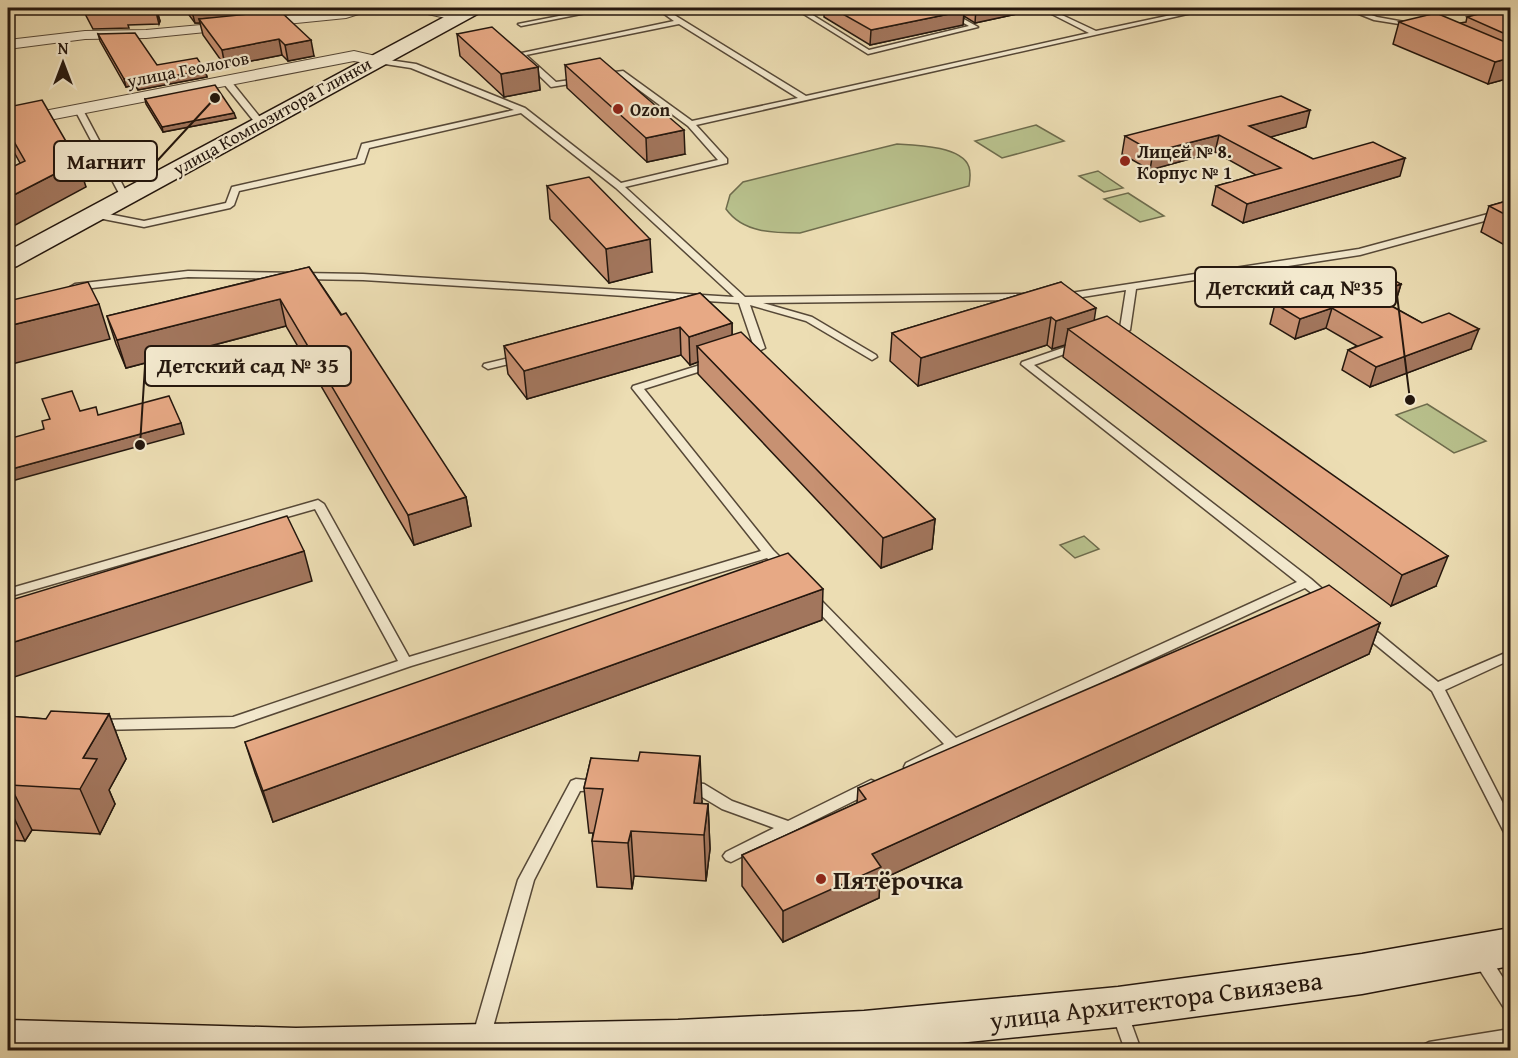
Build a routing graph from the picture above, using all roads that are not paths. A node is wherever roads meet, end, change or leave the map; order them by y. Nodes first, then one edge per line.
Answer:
1 (363, 8) edge
2 (419, 8) edge
3 (608, 8) edge
4 (659, 8) edge
5 (796, 8) edge
6 (832, 8) edge
7 (940, 8) edge
8 (1043, 8) edge
9 (1211, 8) edge
10 (1347, 8) edge
11 (1506, 8) edge
12 (1510, 9) edge
13 (465, 12) edge
14 (805, 13) junction
15 (680, 22) junction
16 (521, 24) dead end
17 (1422, 27) edge
18 (1095, 34) junction
19 (8, 45) edge
20 (375, 60) junction
21 (598, 77) edge
22 (587, 79) edge
23 (227, 81) junction
24 (804, 98) junction
25 (79, 110) junction
26 (522, 110) junction
27 (8, 123) edge
28 (260, 123) junction
29 (691, 124) junction
30 (619, 186) junction
31 (125, 197) junction
32 (1510, 211) edge
33 (93, 214) junction
34 (8, 261) edge
35 (1131, 288) junction
36 (64, 290) edge
37 (1041, 297) edge
38 (1053, 297) edge
39 (744, 300) junction
40 (709, 309) edge
41 (535, 354) edge
42 (872, 357) dead end
43 (488, 366) dead end
44 (770, 553) junction
45 (1307, 582) junction
46 (8, 593) edge
47 (1510, 656) edge
48 (406, 663) junction
49 (1437, 688) junction
50 (82, 726) edge
51 (954, 745) junction
52 (902, 771) edge
53 (881, 781) edge
54 (610, 786) edge
55 (666, 787) edge
56 (788, 827) junction
57 (1510, 830) edge
58 (731, 856) dead end
59 (1495, 951) edge
60 (1510, 1003) edge
61 (1118, 1007) junction
62 (1510, 1037) edge
63 (8, 1041) edge
64 (478, 1045) junction
65 (1133, 1050) edge
66 (1429, 1050) edge

1 - 19 street
2 - 13 street
3 - 16 lane
4 - 15 lane
5 - 14 lane
6 - 14 lane
7 - 14 lane
8 - 18 lane
9 - 18 lane
10 - 17 lane
11 - 12 main road
13 - 20 main road, улица Композитора Глинки
15 - 22 lane
15 - 24 lane
18 - 24 lane
20 - 23 street, улица Геологов
20 - 26 lane
20 - 28 main road, улица Композитора Глинки
21 - 29 lane
23 - 25 street, улица Геологов
23 - 28 lane
24 - 29 lane
25 - 27 street, улица Геологов
25 - 31 lane
26 - 30 lane
26 - 33 lane
28 - 31 main road, улица Композитора Глинки
29 - 30 lane
30 - 39 lane
31 - 33 main road, улица Композитора Глинки
32 - 35 lane
33 - 34 main road, улица Композитора Глинки
35 - 38 lane
35 - 45 lane
36 - 39 lane
37 - 39 lane
39 - 40 lane
39 - 42 lane
39 - 44 lane
41 - 43 lane
44 - 48 lane
44 - 51 lane
45 - 49 lane
45 - 51 lane
46 - 48 lane
47 - 49 lane
48 - 50 lane
49 - 57 lane
51 - 52 lane
53 - 56 lane
54 - 64 lane
55 - 56 lane
56 - 58 lane
59 - 60 lane
59 - 61 main road, улица Архитектора Свиязева
61 - 64 main road, улица Архитектора Свиязева
61 - 65 lane
62 - 66 lane
63 - 64 main road, улица Архитектора Свиязева

